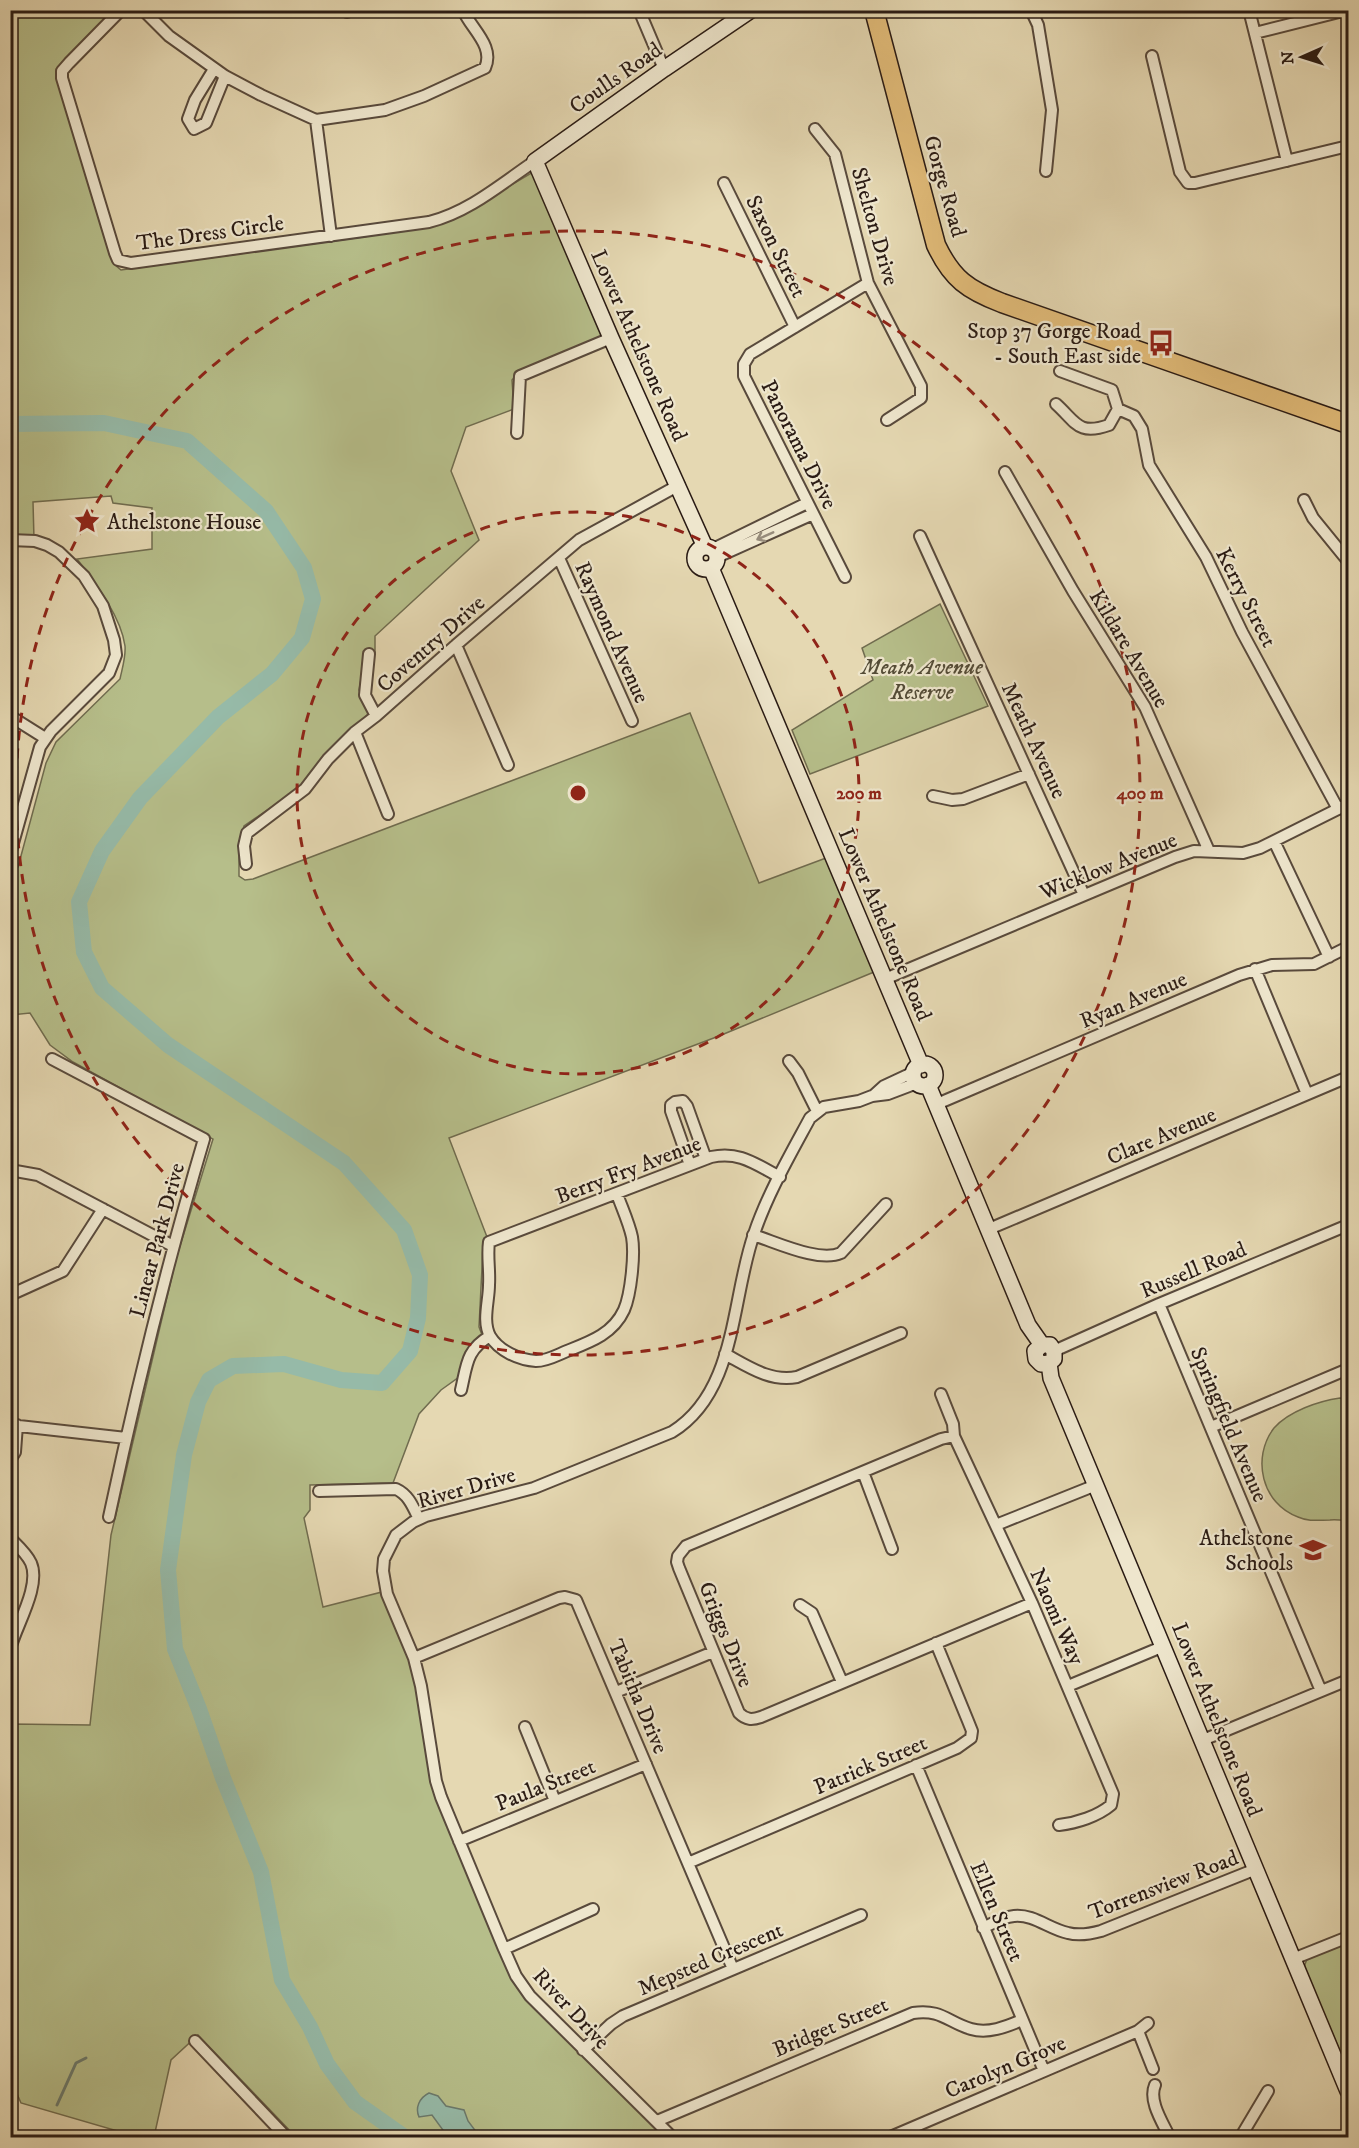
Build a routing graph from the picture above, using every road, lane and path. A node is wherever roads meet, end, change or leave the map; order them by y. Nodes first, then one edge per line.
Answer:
1 (121, 10) edge
2 (143, 10) edge
3 (463, 10) edge
4 (639, 10) edge
5 (751, 10) edge
6 (874, 10) edge
7 (1031, 10) edge
8 (1249, 10) edge
9 (1347, 10) edge
10 (1255, 33) junction
11 (1152, 56) dead end
12 (214, 69) junction
13 (663, 69) junction
14 (225, 76) junction
15 (316, 120) junction
16 (815, 129) dead end
17 (1347, 150) edge
18 (535, 161) junction
19 (1287, 161) junction
20 (1046, 171) dead end
21 (724, 183) dead end
22 (331, 236) junction
23 (868, 283) junction
24 (795, 327) junction
25 (611, 338) junction
26 (1060, 370) dead end
27 (1056, 404) dead end
28 (1118, 409) junction
29 (887, 420) dead end
30 (1348, 424) edge
31 (517, 433) dead end
32 (1005, 472) dead end
33 (679, 485) junction
34 (1304, 500) dead end
35 (807, 503) junction
36 (813, 514) junction
37 (920, 536) dead end
38 (10, 540) edge
39 (712, 555) junction
40 (559, 558) junction
41 (1348, 561) edge
42 (845, 577) dead end
43 (456, 645) junction
44 (369, 654) dead end
45 (10, 716) edge
46 (376, 716) junction
47 (632, 721) dead end
48 (355, 732) junction
49 (45, 738) junction
50 (508, 765) dead end
51 (1029, 774) junction
52 (933, 796) dead end
53 (1343, 806) edge
54 (388, 814) dead end
55 (1274, 841) junction
56 (1209, 851) junction
57 (11, 853) edge
58 (246, 864) dead end
59 (1084, 895) junction
60 (1348, 947) edge
61 (1329, 957) junction
62 (1255, 969) junction
63 (885, 979) junction
64 (52, 1059) dead end
65 (789, 1061) dead end
66 (920, 1076) junction
67 (1348, 1077) edge
68 (1307, 1094) junction
69 (937, 1104) junction
70 (818, 1111) junction
71 (706, 1159) junction
72 (690, 1165) junction
73 (10, 1170) edge
74 (780, 1176) junction
75 (617, 1194) junction
76 (886, 1204) dead end
77 (103, 1209) junction
78 (1348, 1225) edge
79 (989, 1229) junction
80 (753, 1235) junction
81 (173, 1246) junction
82 (10, 1295) edge
83 (1159, 1304) junction
84 (901, 1333) dead end
85 (490, 1336) junction
86 (1049, 1353) junction
87 (725, 1354) junction
88 (1348, 1369) edge
89 (461, 1390) dead end
90 (940, 1394) dead end
91 (14, 1425) edge
92 (1211, 1427) junction
93 (954, 1436) junction
94 (126, 1438) junction
95 (10, 1460) edge
96 (862, 1472) junction
97 (1096, 1485) junction
98 (319, 1491) dead end
99 (109, 1517) dead end
100 (419, 1519) junction
101 (996, 1525) junction
102 (10, 1538) edge
103 (892, 1549) dead end
104 (1032, 1603) junction
105 (800, 1605) dead end
106 (936, 1643) junction
107 (1164, 1646) junction
108 (10, 1649) edge
109 (713, 1652) junction
110 (414, 1658) junction
111 (1348, 1680) edge
112 (842, 1682) junction
113 (1068, 1686) junction
114 (1321, 1691) junction
115 (616, 1692) junction
116 (525, 1727) dead end
117 (1203, 1740) junction
118 (646, 1764) junction
119 (916, 1766) junction
120 (555, 1801) junction
121 (1059, 1825) dead end
122 (459, 1840) junction
123 (688, 1863) junction
124 (1256, 1869) junction
125 (593, 1909) dead end
126 (861, 1915) dead end
127 (983, 1928) junction
128 (1348, 1937) edge
129 (504, 1949) junction
130 (1293, 1959) junction
131 (733, 1969) junction
132 (1022, 2020) junction
133 (1148, 2023) dead end
134 (1138, 2031) junction
135 (195, 2041) dead end
136 (583, 2050) junction
137 (1153, 2069) dead end
138 (1044, 2071) junction
139 (1155, 2085) dead end
140 (1268, 2091) dead end
141 (1348, 2091) edge
142 (657, 2121) junction
143 (287, 2138) edge
144 (673, 2138) edge
145 (888, 2138) edge
146 (1170, 2138) edge
147 (1240, 2138) edge

1 - 22 street, The Dress Circle
2 - 12 street
3 - 15 street
4 - 13 street
5 - 13 street, Coulls Road
6 - 30 main road, Gorge Road
7 - 20 street
8 - 10 street
9 - 10 street
10 - 19 street
11 - 19 street
12 - 14 street
12 - 14 street
13 - 18 street, Coulls Road
14 - 15 street
15 - 22 street
16 - 23 street, Shelton Drive
17 - 19 street
18 - 22 street, The Dress Circle
18 - 25 street, Lower Athelstone Road
21 - 24 street, Saxon Street
23 - 24 street, Panorama Drive
23 - 29 street, Shelton Drive
24 - 35 street, Panorama Drive
25 - 31 street
25 - 33 street, Lower Athelstone Road
26 - 28 street, Kerry Street
27 - 28 street
28 - 53 street, Kerry Street
32 - 56 street, Kildare Avenue
33 - 39 street, Lower Athelstone Road
33 - 40 street, Coventry Drive
34 - 41 street
35 - 36 street, Panorama Drive
35 - 39 street
36 -> 39 street
36 - 42 street, Panorama Drive
37 - 51 street, Meath Avenue
38 - 49 street
39 - 63 street, Lower Athelstone Road
40 - 43 street, Coventry Drive
40 - 47 street, Raymond Avenue
43 - 46 street, Coventry Drive
43 - 50 street
44 - 46 street
45 - 49 street
46 - 48 street, Coventry Drive
48 - 54 street
48 - 58 street, Coventry Drive
49 - 57 street
51 - 52 street
51 - 59 street, Meath Avenue
53 - 55 street, Wicklow Avenue
55 - 56 street, Wicklow Avenue
55 - 61 street
56 - 59 street, Wicklow Avenue
59 - 63 street, Wicklow Avenue
60 - 61 street, Ryan Avenue
61 - 62 street, Ryan Avenue
62 - 68 street
62 - 69 street, Ryan Avenue
63 - 66 street, Lower Athelstone Road
64 - 81 street, Linear Park Drive
65 - 70 street
66 - 69 street, Lower Athelstone Road
66 - 70 street
67 - 68 street, Clare Avenue
68 - 79 street, Clare Avenue
69 - 79 street, Lower Athelstone Road
70 - 74 street, River Drive
71 - 72 street, Berry Fry Avenue
71 - 72 street
71 - 74 street, Berry Fry Avenue
72 - 75 street, Berry Fry Avenue
73 - 77 street
74 - 80 street, River Drive
75 - 85 street, Berry Fry Avenue
75 - 85 street
76 - 80 street
77 - 81 street
77 - 82 street
78 - 83 street, Russell Road
79 - 86 street, Lower Athelstone Road
80 - 87 street, River Drive
81 - 94 street, Linear Park Drive
83 - 86 street, Russell Road
83 - 92 street, Springfield Avenue
84 - 87 street
85 - 89 street
86 - 97 street, Lower Athelstone Road
87 - 100 street, River Drive
88 - 92 street
90 - 93 street, Naomi Way
91 - 94 street
91 - 95 street
92 - 114 street, Springfield Avenue
93 - 96 street, Griggs Drive
93 - 101 street, Naomi Way
94 - 99 street, Linear Park Drive
96 - 103 street
96 - 109 street, Griggs Drive
97 - 101 street
97 - 107 street, Lower Athelstone Road
98 - 100 street
100 - 110 street, River Drive
101 - 104 street, Naomi Way
102 - 108 street
104 - 106 street, Griggs Drive
104 - 113 street, Naomi Way
105 - 112 street
106 - 112 street, Griggs Drive
106 - 119 street, Patrick Street
107 - 113 street
107 - 117 street, Lower Athelstone Road
109 - 112 street, Griggs Drive
109 - 115 street
110 - 115 street, Tabitha Drive
110 - 122 street, River Drive
111 - 114 street
113 - 121 street, Naomi Way
114 - 117 street
115 - 118 street, Tabitha Drive
116 - 120 street
117 - 124 street, Lower Athelstone Road
118 - 120 street, Paula Street
118 - 123 street, Tabitha Drive
119 - 123 street, Patrick Street
119 - 127 street, Ellen Street
120 - 122 street, Paula Street
122 - 129 street, River Drive
123 - 131 street, Tabitha Drive
124 - 127 street, Torrensview Road
124 - 130 street, Lower Athelstone Road
125 - 129 street
126 - 131 street, Mepsted Crescent
127 - 132 street, Ellen Street
128 - 130 street
129 - 136 street, River Drive
130 - 141 street, Lower Athelstone Road
131 - 136 street, Mepsted Crescent
132 - 138 street, Ellen Street
132 - 142 street, Bridget Street
133 - 134 street, Carolyn Grove
134 - 137 street
134 - 138 street, Carolyn Grove
135 - 143 street
136 - 142 street, River Drive
138 - 145 street, Carolyn Grove
139 - 146 street
140 - 147 street
142 - 144 street, River Drive

